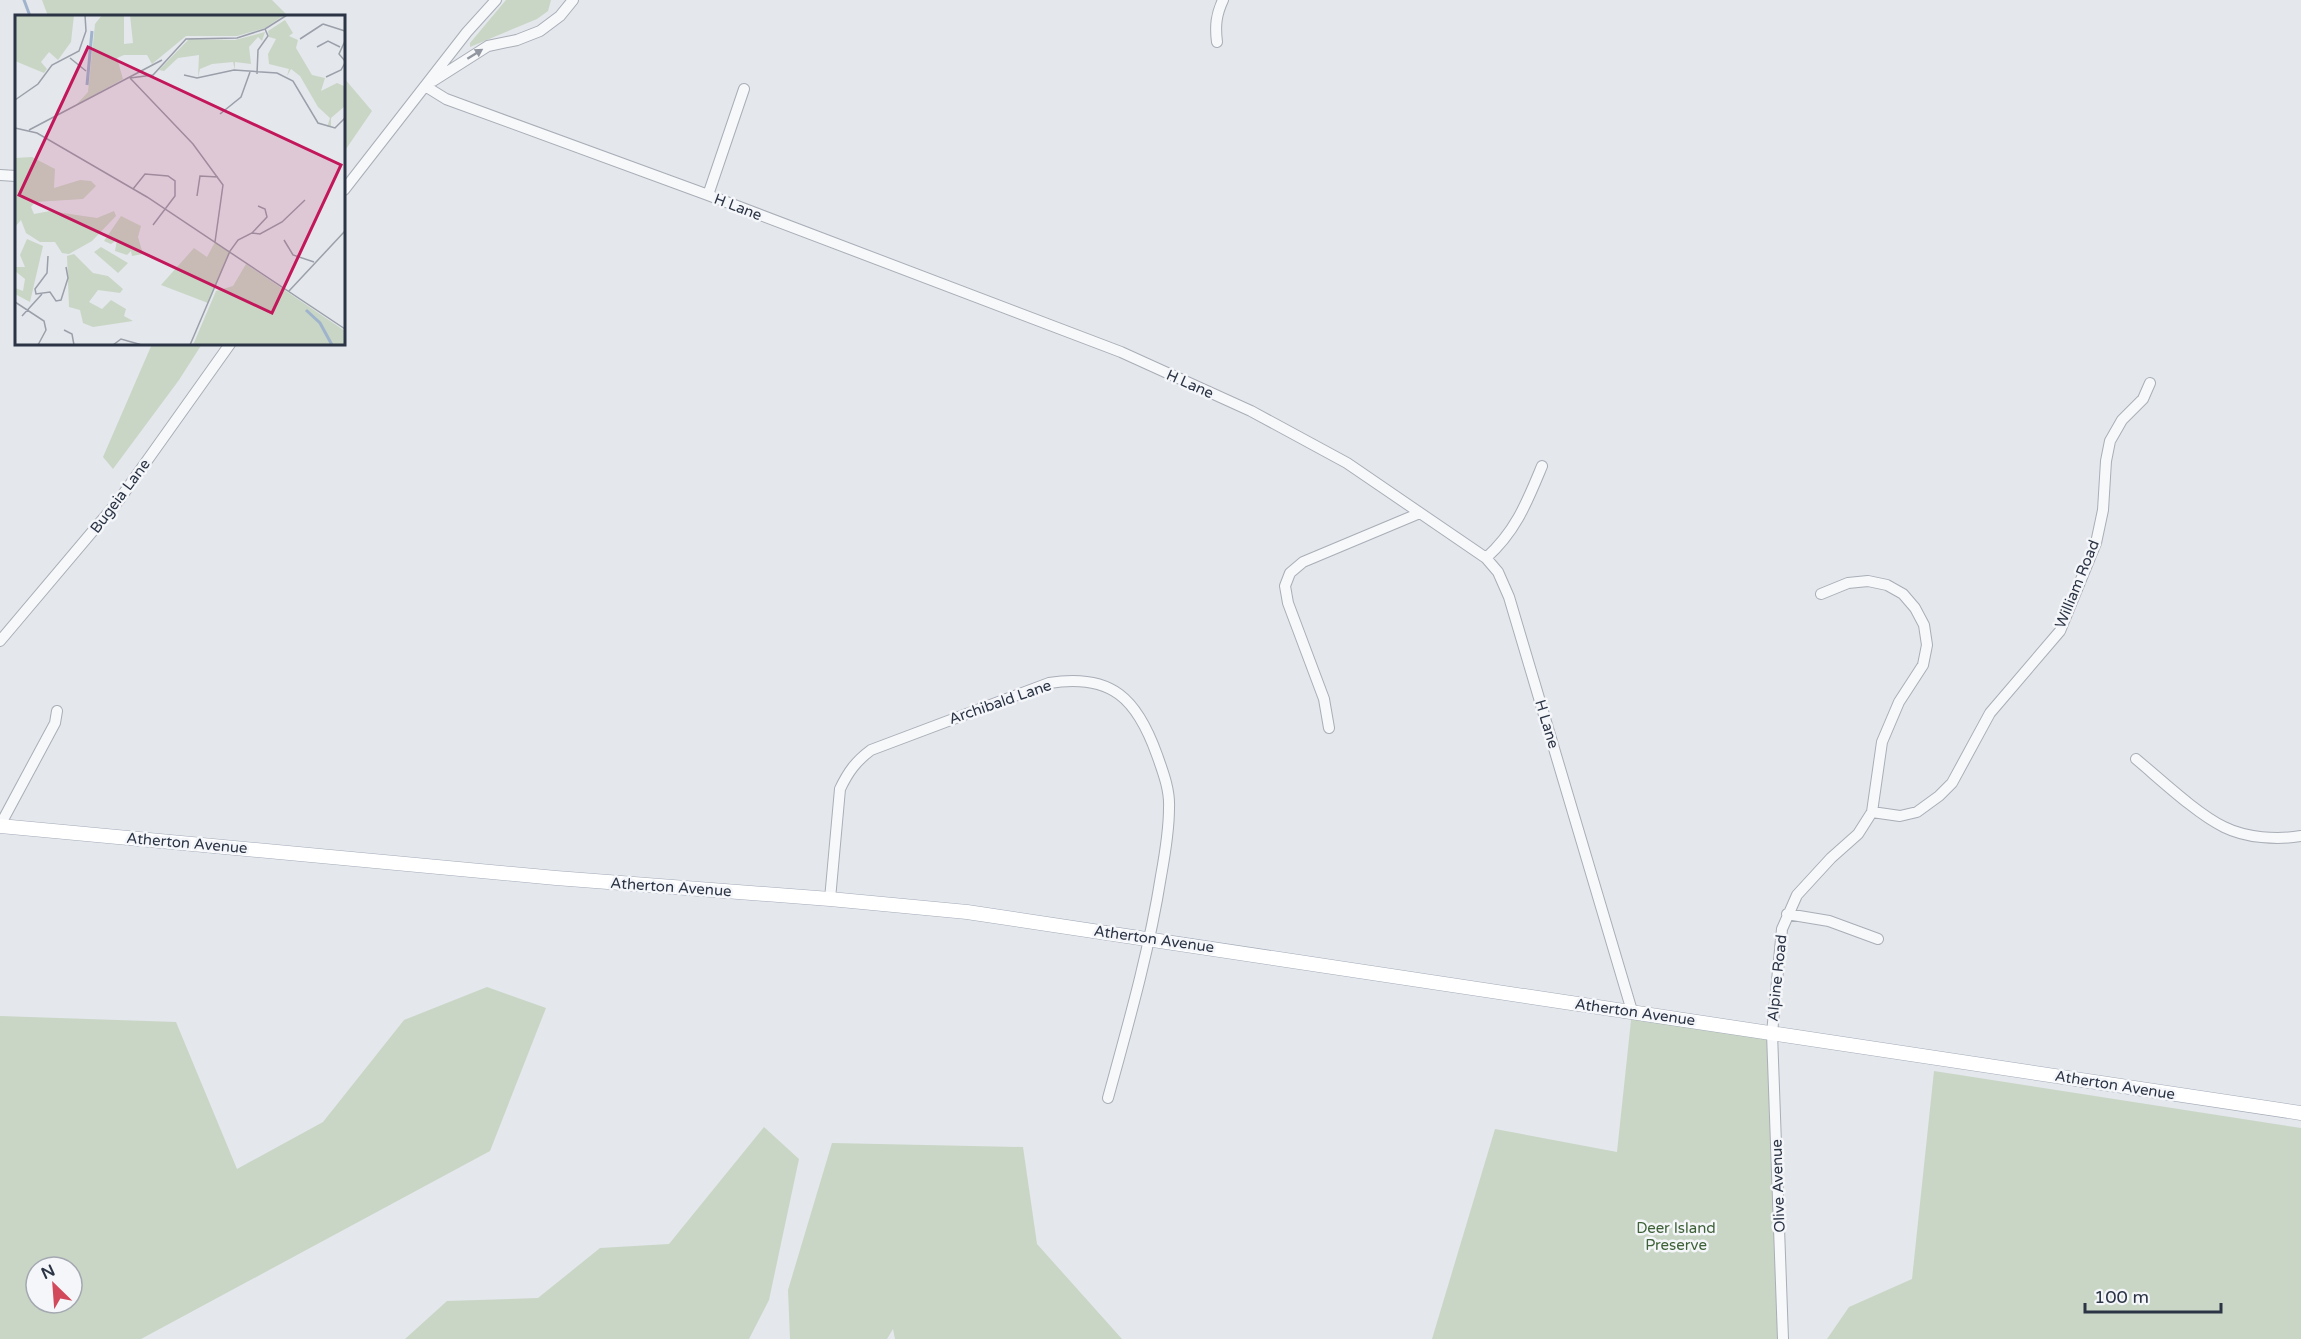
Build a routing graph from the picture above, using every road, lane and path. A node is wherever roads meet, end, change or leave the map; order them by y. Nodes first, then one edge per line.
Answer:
1 (496, 0) edge
2 (1223, 0) edge
3 (572, 1) edge
4 (1217, 42) dead end
5 (425, 86) junction
6 (744, 89) dead end
7 (0, 175) edge
8 (15, 176) edge
9 (345, 189) edge
10 (708, 195) junction
11 (229, 345) edge
12 (2150, 383) dead end
13 (1542, 466) dead end
14 (1420, 513) junction
15 (1486, 558) junction
16 (1821, 594) dead end
17 (0, 641) edge
18 (57, 711) dead end
19 (1329, 728) dead end
20 (2136, 759) dead end
21 (1872, 812) junction
22 (1, 826) edge
23 (2301, 836) edge
24 (830, 899) junction
25 (1787, 914) junction
26 (1151, 939) junction
27 (1878, 939) dead end
28 (1632, 1011) junction
29 (1772, 1033) junction
30 (1108, 1098) dead end
31 (2301, 1113) edge
32 (1783, 1339) edge

1 - 5 street
2 - 4 street
5 -> 3 street
5 - 9 street
5 - 10 street, H Lane
6 - 10 street
7 - 8 street
10 - 14 street, H Lane
11 - 17 street, Bugeia Lane
12 - 21 street, William Road
13 - 15 street
14 - 15 street, H Lane
14 - 19 street
15 - 28 street, H Lane
16 - 21 street, Alpine Road
18 - 22 street
20 - 23 street
21 - 25 street, Alpine Road
22 - 24 main road, Atherton Avenue
24 - 26 main road, Atherton Avenue
24 - 26 street, Archibald Lane
25 - 27 street
25 - 29 street, Alpine Road
26 - 28 main road, Atherton Avenue
26 - 30 street, Archibald Lane
28 - 29 main road, Atherton Avenue
29 - 31 main road, Atherton Avenue
29 - 32 street, Olive Avenue

